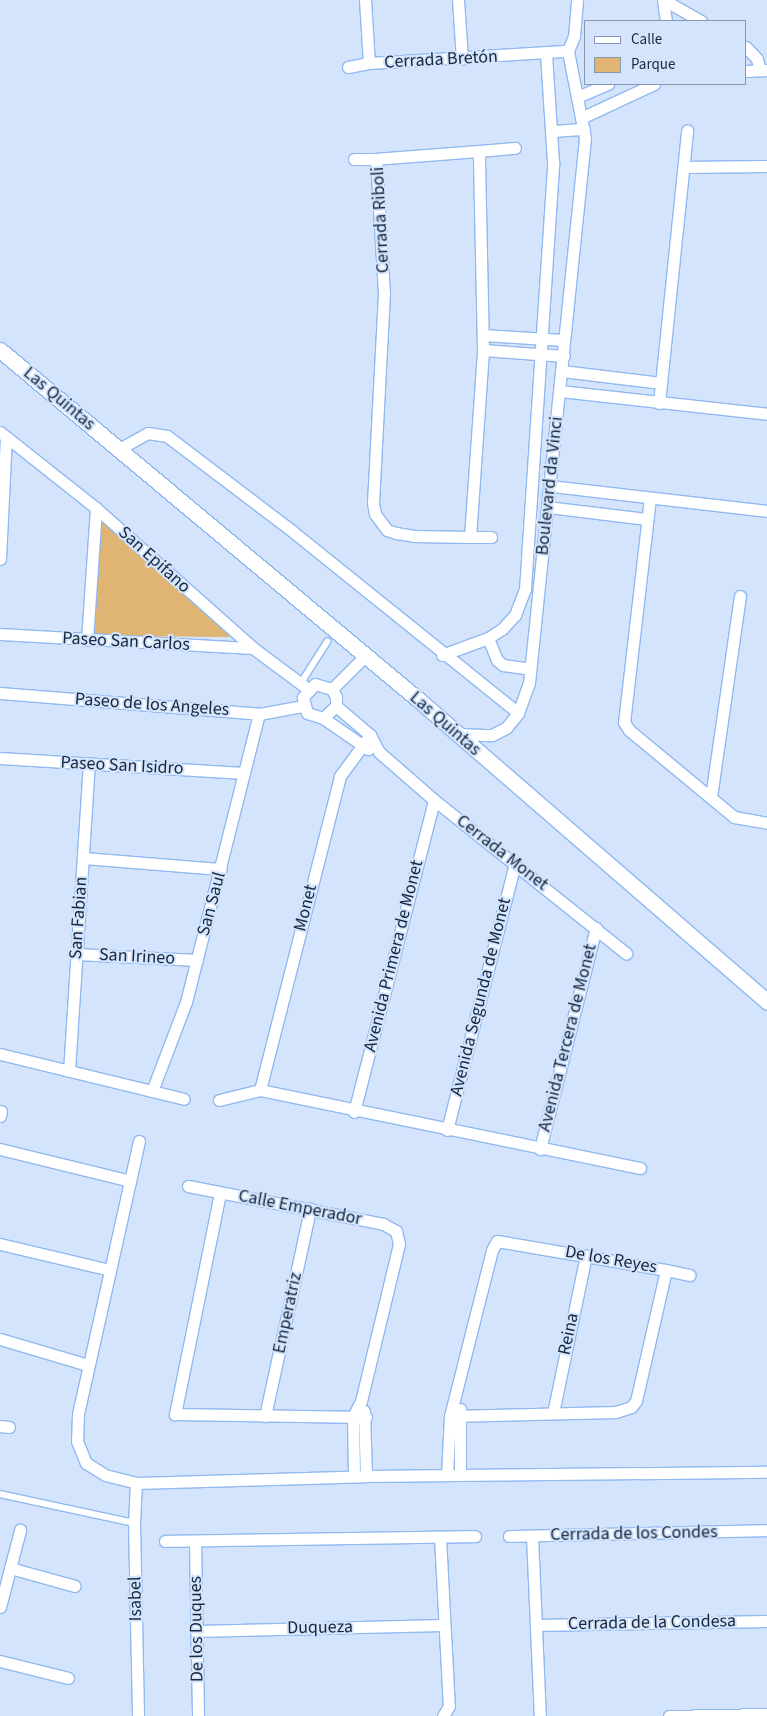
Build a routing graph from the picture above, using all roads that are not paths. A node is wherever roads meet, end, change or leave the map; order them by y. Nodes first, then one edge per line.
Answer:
1 (365, 0) edge
2 (458, 0) edge
3 (577, 0) edge
4 (664, 0) edge
5 (666, 20) edge
6 (699, 20) edge
7 (747, 49) edge
8 (568, 52) junction
9 (546, 54) junction
10 (462, 59) junction
11 (369, 63) junction
12 (348, 67) dead end
13 (764, 70) edge
14 (747, 71) edge
15 (606, 85) edge
16 (652, 85) edge
17 (577, 97) junction
18 (582, 123) junction
19 (688, 130) dead end
20 (553, 131) junction
21 (515, 148) dead end
22 (479, 151) junction
23 (354, 159) dead end
24 (376, 159) junction
25 (767, 166) edge
26 (684, 167) junction
27 (483, 336) junction
28 (543, 339) junction
29 (564, 340) junction
30 (0, 350) edge
31 (483, 350) junction
32 (542, 355) junction
33 (564, 356) junction
34 (562, 371) junction
35 (661, 383) junction
36 (560, 391) junction
37 (659, 402) junction
38 (767, 414) edge
39 (3, 435) edge
40 (119, 449) junction
41 (550, 486) junction
42 (650, 498) junction
43 (96, 508) junction
44 (548, 508) junction
45 (767, 511) edge
46 (647, 519) junction
47 (470, 537) junction
48 (491, 537) dead end
49 (0, 559) edge
50 (740, 596) dead end
51 (515, 615) junction
52 (535, 622) junction
53 (0, 634) edge
54 (488, 638) junction
55 (86, 640) junction
56 (327, 642) dead end
57 (253, 648) junction
58 (442, 654) junction
59 (364, 657) junction
60 (530, 669) junction
61 (304, 686) junction
62 (332, 689) junction
63 (0, 693) edge
64 (303, 706) junction
65 (336, 706) junction
66 (259, 714) junction
67 (323, 718) junction
68 (515, 718) junction
69 (457, 734) junction
70 (370, 735) junction
71 (360, 746) junction
72 (379, 752) junction
73 (0, 758) edge
74 (89, 764) junction
75 (244, 773) junction
76 (711, 797) junction
77 (434, 800) junction
78 (767, 823) edge
79 (83, 858) junction
80 (515, 864) junction
81 (221, 869) junction
82 (596, 928) junction
83 (626, 953) dead end
84 (77, 954) junction
85 (198, 960) junction
86 (767, 1002) edge
87 (0, 1054) edge
88 (69, 1071) junction
89 (152, 1090) junction
90 (260, 1090) junction
91 (184, 1099) dead end
92 (219, 1100) dead end
93 (354, 1112) junction
94 (447, 1130) junction
95 (139, 1141) dead end
96 (0, 1149) edge
97 (540, 1149) junction
98 (640, 1168) dead end
99 (130, 1181) junction
100 (188, 1186) dead end
101 (220, 1193) junction
102 (310, 1209) junction
103 (0, 1244) edge
104 (586, 1255) junction
105 (110, 1270) junction
106 (666, 1270) junction
107 (689, 1275) dead end
108 (0, 1339) edge
109 (88, 1365) junction
110 (456, 1397) junction
111 (361, 1401) junction
112 (553, 1413) junction
113 (265, 1416) junction
114 (450, 1416) junction
115 (462, 1416) junction
116 (353, 1417) junction
117 (366, 1417) junction
118 (767, 1472) edge
119 (447, 1475) junction
120 (460, 1475) junction
121 (354, 1476) junction
122 (366, 1476) junction
123 (136, 1483) junction
124 (0, 1494) edge
125 (134, 1523) junction
126 (20, 1530) dead end
127 (767, 1530) edge
128 (475, 1536) dead end
129 (509, 1536) dead end
130 (532, 1536) junction
131 (440, 1537) junction
132 (165, 1541) dead end
133 (195, 1541) junction
134 (10, 1568) junction
135 (75, 1586) dead end
136 (0, 1607) edge
137 (767, 1621) edge
138 (442, 1625) junction
139 (536, 1625) junction
140 (197, 1631) junction
141 (0, 1661) edge
142 (68, 1678) dead end
143 (767, 1714) edge
144 (445, 1715) edge
145 (138, 1716) edge
146 (198, 1716) edge
147 (540, 1716) edge
148 (669, 1716) edge

1 - 11 street, Cerrada Bretón
2 - 10 street
3 - 8 street
4 - 5 street
4 - 6 street
7 - 13 street
8 - 9 street, Cerrada Bretón
8 - 17 street, Boulevard da Vinci
9 - 10 street, Cerrada Bretón
9 - 20 street, Boulevard da Vinci
10 - 11 street, Cerrada Bretón
11 - 12 street
13 - 14 street
15 - 17 street
16 - 18 street
17 - 18 street, Boulevard da Vinci
18 - 20 street
18 - 29 street, Boulevard da Vinci
19 - 26 street
20 - 28 street, Boulevard da Vinci
21 - 22 street, Cerrada Riboli
22 - 24 street, Cerrada Riboli
22 - 27 street
23 - 24 street
24 - 47 street, Cerrada Riboli
25 - 26 street
26 - 35 street
27 - 28 street
27 - 31 street
28 - 29 street
28 - 32 street, Boulevard da Vinci
29 - 33 street, Boulevard da Vinci
30 - 40 street, Las Quintas
31 - 32 street
31 - 47 street
32 - 33 street
32 - 51 street, Boulevard da Vinci
33 - 34 street, Boulevard da Vinci
34 - 35 street
34 - 36 street, Boulevard da Vinci
35 - 37 street
36 - 37 street
36 - 41 street, Boulevard da Vinci
37 - 38 street
39 - 43 street, San Epifano
39 - 49 street
40 - 58 street
40 - 59 street, Las Quintas
41 - 42 street
41 - 44 street, Boulevard da Vinci
42 - 45 street
42 - 46 street
43 - 55 street
43 - 57 street, San Epifano
44 - 46 street
44 - 52 street, Boulevard da Vinci
46 - 76 street
47 - 48 street, Cerrada Riboli
50 - 76 street
51 - 52 street
51 - 54 street
52 - 60 street, Boulevard da Vinci
53 - 55 street, Paseo San Carlos
54 - 58 street
54 - 60 street
55 - 57 street, Paseo San Carlos
56 - 61 lane
57 - 61 street, San Epifano
58 - 68 street
59 - 62 street
59 - 69 street, Las Quintas
60 - 68 street, Boulevard da Vinci
61 - 62 street
61 - 64 street
62 - 65 street
63 - 66 street, Paseo de los Angeles
64 - 66 street, Paseo de los Angeles
64 - 67 street
65 - 67 street
65 - 70 street
66 - 75 street, San Saul
67 - 71 street
68 - 69 street
69 - 86 street, Las Quintas
70 - 71 street, Monet
70 - 72 street
71 - 72 street
71 - 90 street, Monet
72 - 77 street, Cerrada Monet
73 - 74 street, Paseo San Isidro
74 - 75 street, Paseo San Isidro
74 - 79 street, San Fabian
75 - 81 street, San Saul
76 - 78 street
77 - 80 street, Cerrada Monet
77 - 93 street, Avenida Primera de Monet
79 - 81 street
79 - 84 street, San Fabian
80 - 82 street, Cerrada Monet
80 - 94 street, Avenida Segunda de Monet
81 - 85 street, San Saul
82 - 83 street, Cerrada Monet
82 - 97 street, Avenida Tercera de Monet
84 - 85 street, San Irineo
84 - 88 street, San Fabian
85 - 89 street, San Saul
87 - 88 street
88 - 89 street
89 - 91 street
90 - 92 street
90 - 93 street
93 - 94 street
94 - 97 street
95 - 99 street
96 - 99 street
97 - 98 street
99 - 105 street
100 - 101 street, Calle Emperador
101 - 102 street, Calle Emperador
101 - 113 street
102 - 111 street, Calle Emperador
102 - 113 street, Emperatriz
103 - 105 street
104 - 106 street, De los Reyes
104 - 110 street, De los Reyes
104 - 112 street, Reina
105 - 109 street
106 - 107 street
106 - 112 street, De los Reyes
108 - 109 street
109 - 123 street
110 - 114 street, De los Reyes
110 - 115 street
111 - 116 street
111 - 117 street
112 - 115 street, De los Reyes
113 - 116 street
114 - 115 street, De los Reyes
114 - 119 street
115 - 120 street
116 - 117 street
116 - 121 street
117 - 122 street
118 - 120 street
119 - 120 street
119 - 122 street
121 - 122 street
121 - 123 street
123 - 125 street, Isabel
124 - 125 lane
125 - 145 street, Isabel
126 - 134 street
127 - 130 street, Cerrada de los Condes
128 - 131 street
129 - 130 street
130 - 139 street, Cerrada de los Condes
131 - 133 street
131 - 138 street
132 - 133 street
133 - 140 street, De los Duques
134 - 135 street
134 - 136 street
137 - 139 street, Cerrada de la Condesa
138 - 140 street, Duqueza
138 - 144 street
139 - 147 street, Cerrada de los Condes
140 - 146 street, De los Duques
141 - 142 street
143 - 148 street

